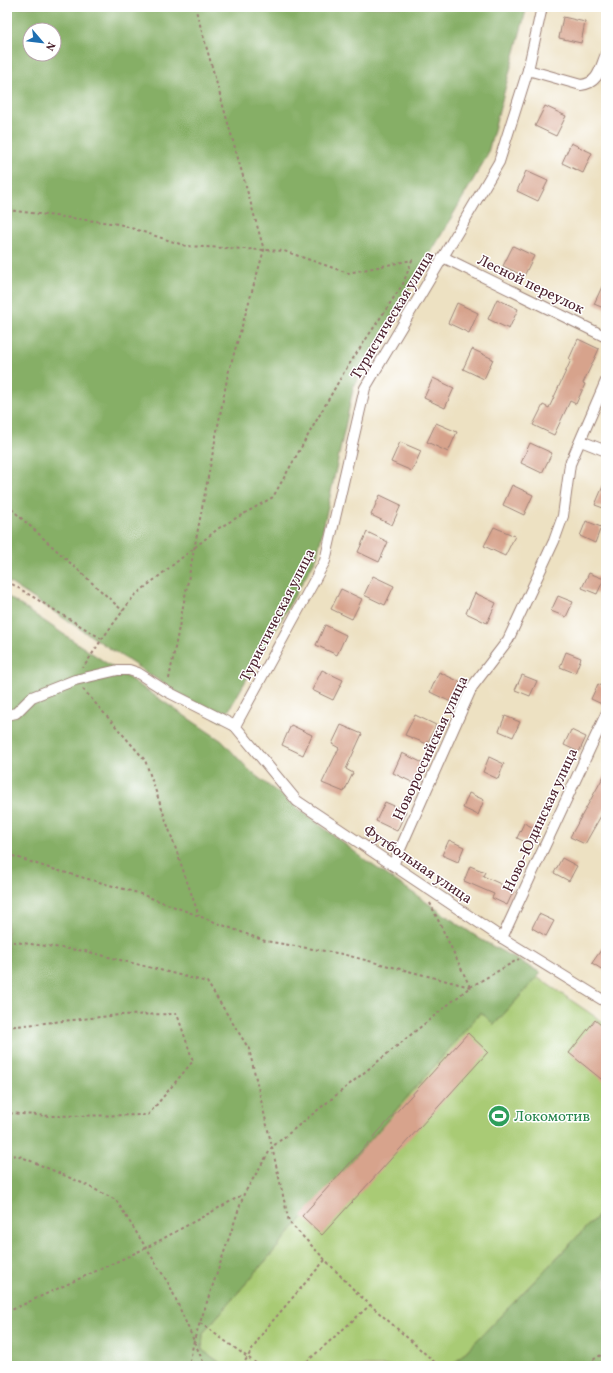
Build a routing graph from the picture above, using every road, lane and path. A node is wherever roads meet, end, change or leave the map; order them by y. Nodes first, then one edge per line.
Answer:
1 (195, 7) edge
2 (542, 7) edge
3 (606, 54) edge
4 (528, 70) junction
5 (7, 210) edge
6 (264, 250) junction
7 (443, 257) junction
8 (606, 337) edge
9 (606, 381) edge
10 (581, 440) junction
11 (606, 451) edge
12 (7, 505) edge
13 (196, 546) junction
14 (7, 581) edge
15 (123, 611) junction
16 (102, 639) junction
17 (75, 680) junction
18 (166, 691) junction
19 (606, 714) edge
20 (7, 715) edge
21 (235, 726) junction
22 (7, 854) edge
23 (393, 864) junction
24 (421, 883) junction
25 (199, 916) junction
26 (502, 938) junction
27 (7, 940) edge
28 (528, 954) junction
29 (470, 987) junction
30 (606, 1002) edge
31 (7, 1027) edge
32 (7, 1113) edge
33 (272, 1147) junction
34 (7, 1157) edge
35 (244, 1194) junction
36 (146, 1248) junction
37 (325, 1260) junction
38 (370, 1305) junction
39 (7, 1312) edge
40 (200, 1323) junction
41 (194, 1340) junction
42 (606, 1352) edge
43 (248, 1357) junction
44 (189, 1366) edge
45 (205, 1366) edge
46 (242, 1366) edge
47 (260, 1366) edge
48 (302, 1366) edge
49 (439, 1366) edge
50 (583, 1366) edge

1 - 6 path
2 - 4 street, Туристическая улица
3 - 4 street
4 - 7 street, Туристическая улица
5 - 6 path
6 - 13 path
6 - 13 path
7 - 8 street, Лесной переулок
7 - 21 street, Туристическая улица
9 - 10 street, Новороссийская улица
10 - 11 street
10 - 23 street, Новороссийская улица
12 - 15 path
13 - 15 path
13 - 18 path
14 - 16 path
15 - 16 path
16 - 17 path
17 - 18 street
17 - 20 street
17 - 25 path
18 - 21 street
19 - 26 street, Ново-Юдинская улица
21 - 23 street, Футбольная улица
22 - 25 path
23 - 24 street, Футбольная улица
24 - 26 street, Футбольная улица
24 - 29 path
25 - 29 path
26 - 28 street, Футбольная улица
27 - 33 path
28 - 29 path
28 - 30 street, Футбольная улица
29 - 33 path
31 - 32 path
33 - 35 path
33 - 37 path
34 - 36 path
35 - 36 path
35 - 40 path
36 - 39 path
36 - 41 path
37 - 38 path
37 - 43 path
38 - 48 path
38 - 49 path
40 - 41 path
40 - 43 path
41 - 44 path
41 - 45 path
42 - 50 path
43 - 46 path
43 - 47 path

